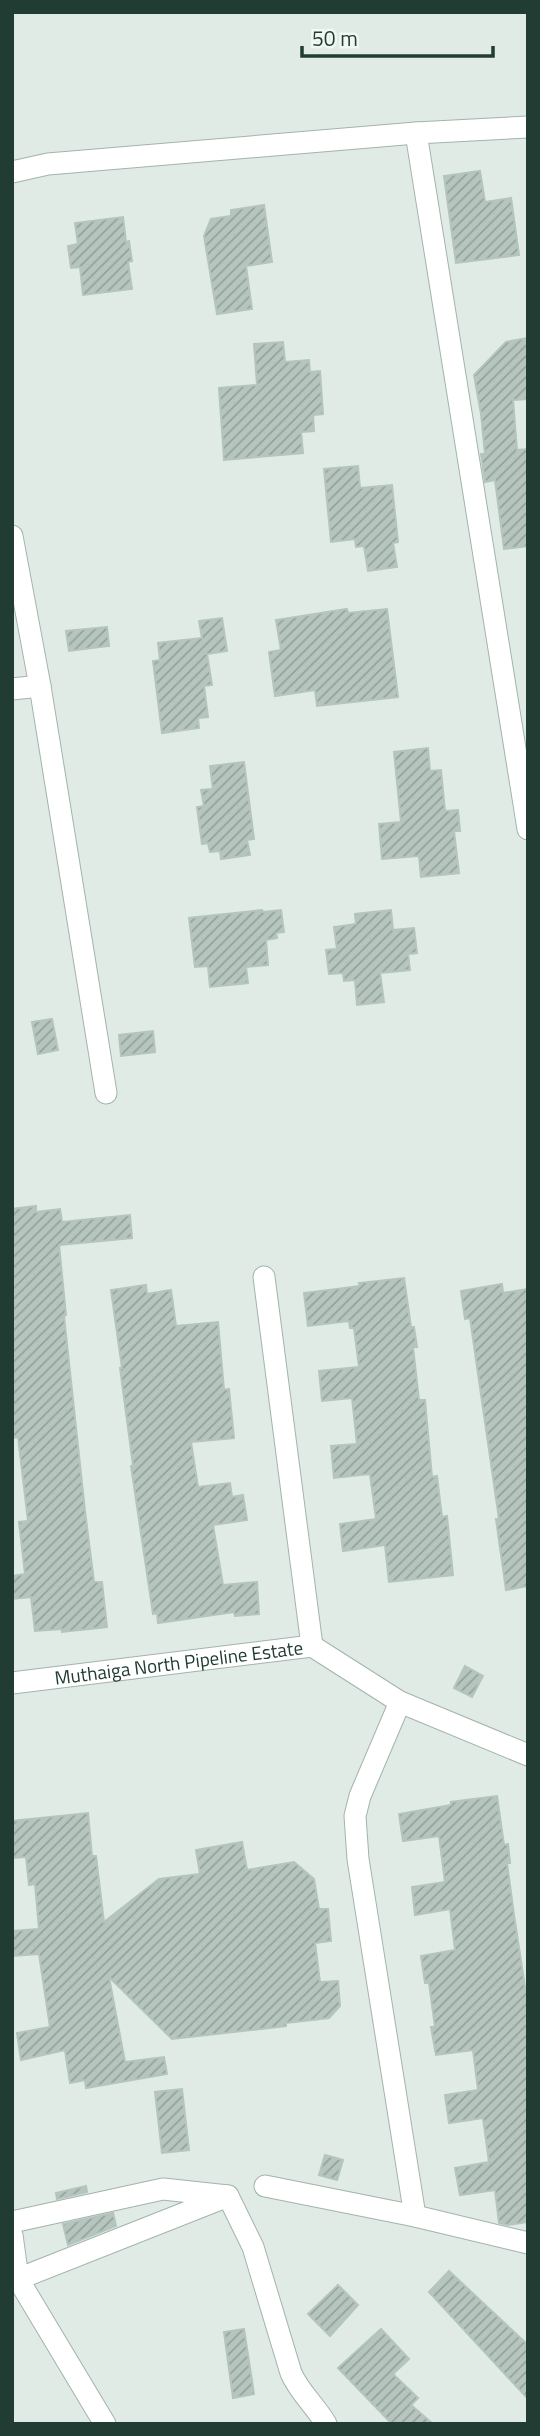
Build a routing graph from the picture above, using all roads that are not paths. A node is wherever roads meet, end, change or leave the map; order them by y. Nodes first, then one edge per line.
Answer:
1 (528, 127) edge
2 (416, 133) junction
3 (12, 172) edge
4 (12, 536) edge
5 (40, 686) junction
6 (12, 688) edge
7 (528, 829) edge
8 (106, 1093) dead end
9 (264, 1277) dead end
10 (312, 1646) junction
11 (12, 1683) edge
12 (400, 1702) junction
13 (528, 1755) edge
14 (265, 2186) dead end
15 (228, 2196) junction
16 (415, 2216) junction
17 (12, 2222) edge
18 (12, 2235) edge
19 (528, 2243) edge
20 (18, 2279) junction
21 (105, 2424) edge
22 (326, 2424) edge

1 - 2 street
2 - 3 street
2 - 7 street
4 - 5 street
5 - 6 street
5 - 8 street
9 - 10 street
10 - 11 street, Muthaiga North Pipeline Estate
10 - 12 street, Muthaiga North Pipeline Estate
12 - 13 street, Muthaiga North Pipeline Estate
12 - 16 street
14 - 16 street
15 - 17 street
15 - 20 street
15 - 22 street
16 - 19 street
18 - 20 street
20 - 21 street

